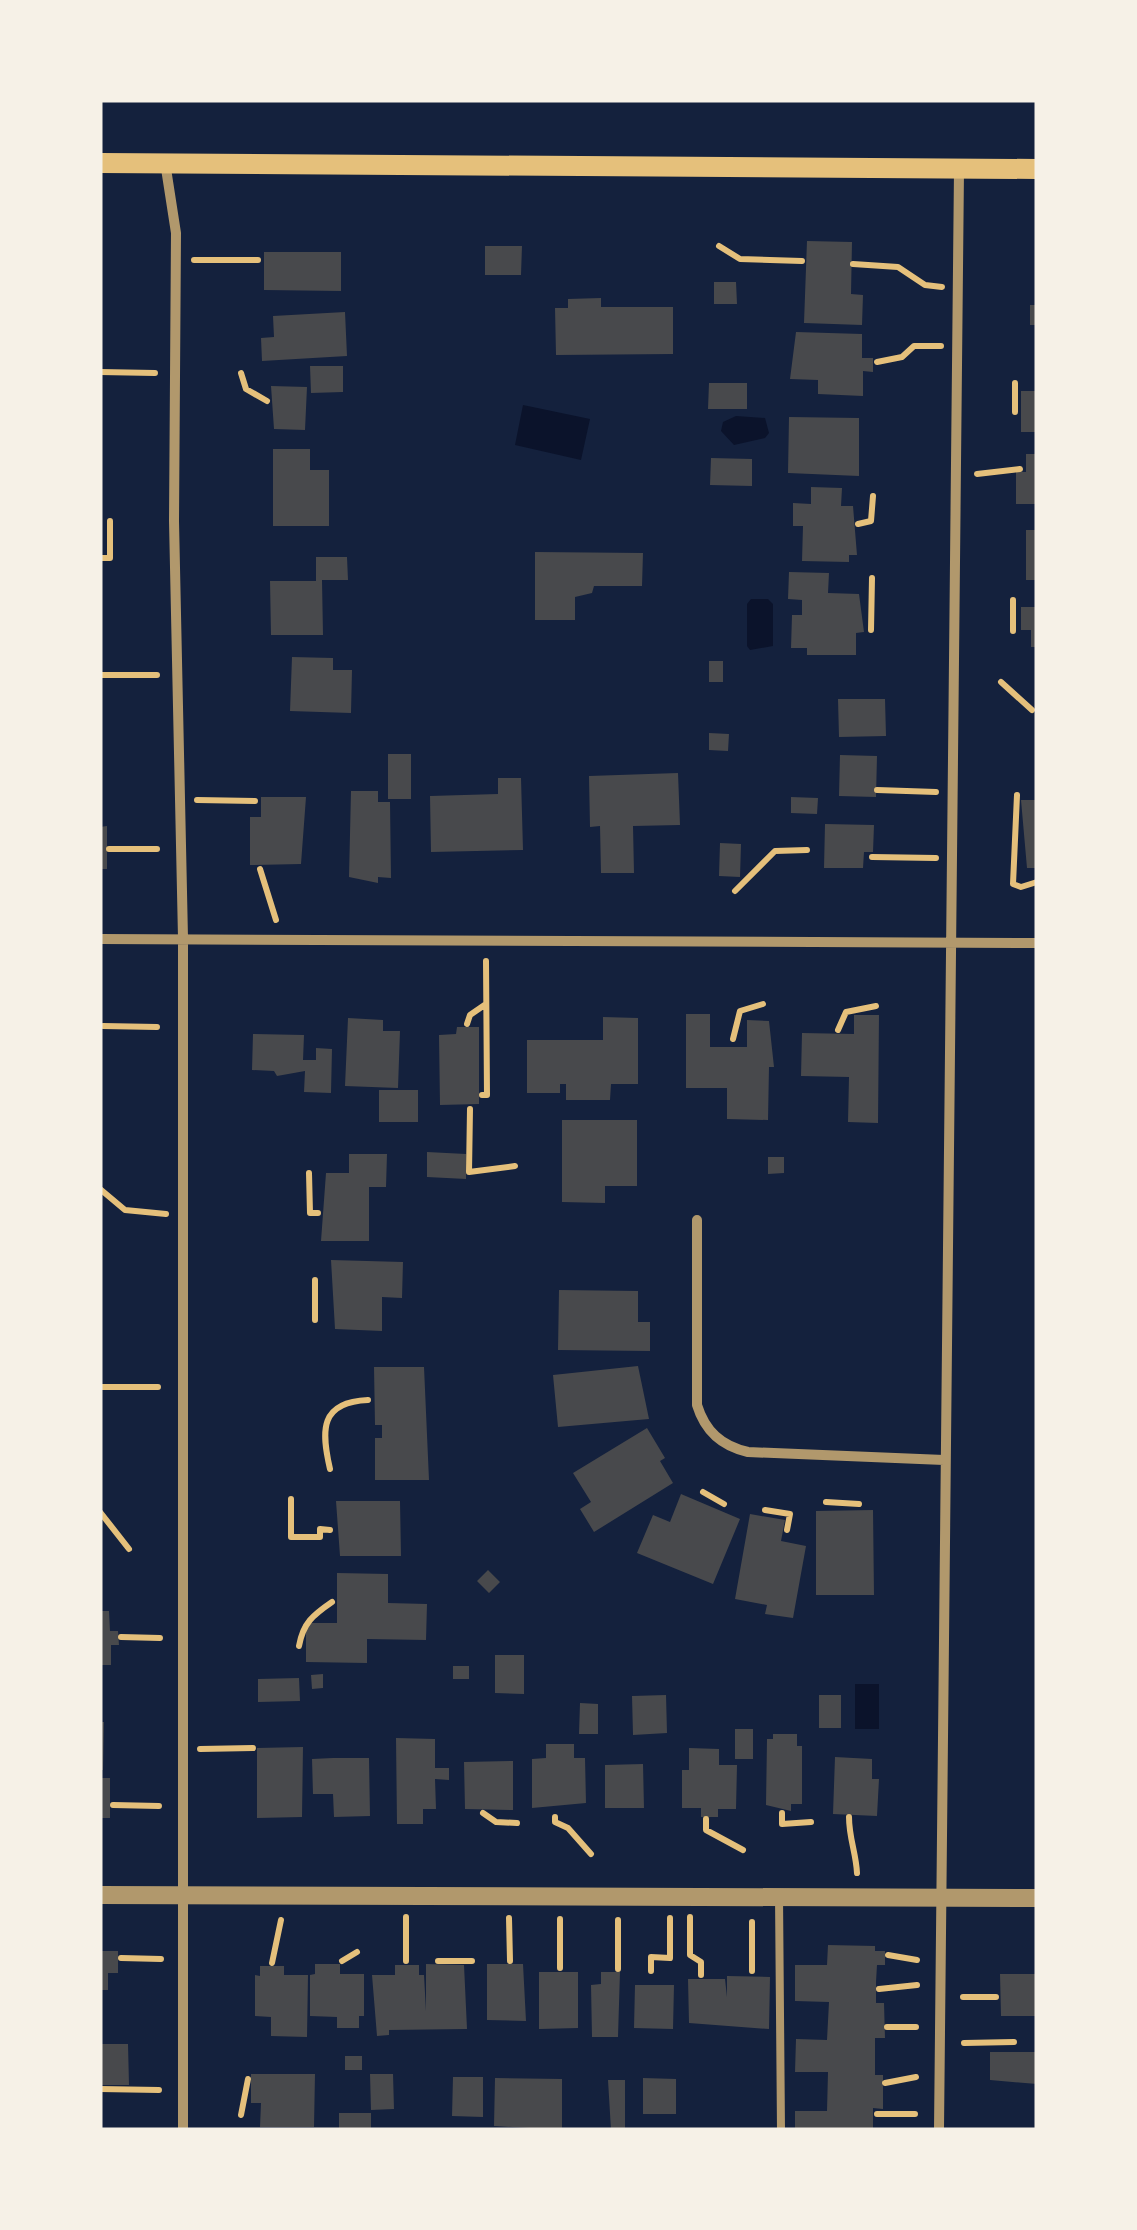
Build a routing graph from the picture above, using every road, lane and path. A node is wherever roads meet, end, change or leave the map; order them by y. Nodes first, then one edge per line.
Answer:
1 (165, 162) junction
2 (100, 163) edge
3 (959, 170) junction
4 (1037, 170) edge
5 (719, 246) dead end
6 (176, 260) junction
7 (258, 260) dead end
8 (802, 261) dead end
9 (854, 264) dead end
10 (958, 286) junction
11 (958, 346) junction
12 (877, 362) dead end
13 (100, 372) edge
14 (155, 373) dead end
15 (241, 373) dead end
16 (1015, 384) dead end
17 (266, 400) dead end
18 (1016, 412) dead end
19 (1020, 469) dead end
20 (975, 475) dead end
21 (872, 496) dead end
22 (110, 522) dead end
23 (858, 524) dead end
24 (100, 558) edge
25 (872, 578) dead end
26 (1013, 600) dead end
27 (871, 630) dead end
28 (1013, 631) dead end
29 (156, 675) dead end
30 (100, 676) edge
31 (1001, 682) dead end
32 (1032, 710) dead end
33 (877, 790) dead end
34 (953, 792) junction
35 (1017, 795) dead end
36 (180, 800) junction
37 (256, 800) dead end
38 (157, 849) dead end
39 (109, 850) dead end
40 (807, 850) dead end
41 (872, 856) dead end
42 (952, 858) junction
43 (260, 869) dead end
44 (1037, 882) edge
45 (736, 891) dead end
46 (183, 938) junction
47 (100, 939) edge
48 (284, 939) junction
49 (486, 940) junction
50 (952, 942) junction
51 (1037, 943) edge
52 (486, 1004) junction
53 (763, 1004) dead end
54 (876, 1006) dead end
55 (467, 1024) dead end
56 (103, 1026) dead end
57 (157, 1026) dead end
58 (838, 1030) dead end
59 (734, 1039) dead end
60 (482, 1095) dead end
61 (470, 1109) dead end
62 (515, 1166) dead end
63 (309, 1173) dead end
64 (100, 1190) edge
65 (318, 1212) dead end
66 (183, 1214) junction
67 (698, 1220) dead end
68 (315, 1280) dead end
69 (315, 1320) dead end
70 (158, 1386) dead end
71 (100, 1387) edge
72 (368, 1400) dead end
73 (944, 1460) junction
74 (330, 1469) dead end
75 (703, 1492) dead end
76 (291, 1499) dead end
77 (826, 1502) dead end
78 (724, 1504) dead end
79 (859, 1504) dead end
80 (765, 1510) dead end
81 (100, 1512) edge
82 (330, 1530) dead end
83 (787, 1530) dead end
84 (129, 1549) dead end
85 (332, 1602) dead end
86 (121, 1638) dead end
87 (160, 1638) dead end
88 (299, 1646) dead end
89 (253, 1748) dead end
90 (184, 1749) junction
91 (113, 1805) dead end
92 (159, 1806) dead end
93 (782, 1813) dead end
94 (483, 1814) dead end
95 (555, 1817) dead end
96 (849, 1817) dead end
97 (706, 1820) dead end
98 (811, 1822) dead end
99 (517, 1823) dead end
100 (744, 1850) dead end
101 (591, 1854) dead end
102 (857, 1873) dead end
103 (100, 1895) edge
104 (184, 1895) junction
105 (780, 1896) junction
106 (941, 1897) junction
107 (1037, 1898) edge
108 (283, 1916) dead end
109 (406, 1916) dead end
110 (509, 1916) dead end
111 (560, 1916) dead end
112 (618, 1916) dead end
113 (670, 1916) dead end
114 (690, 1918) dead end
115 (752, 1918) dead end
116 (357, 1952) dead end
117 (888, 1955) dead end
118 (121, 1958) dead end
119 (160, 1958) dead end
120 (917, 1960) dead end
121 (342, 1961) dead end
122 (406, 1961) dead end
123 (438, 1961) dead end
124 (472, 1961) dead end
125 (510, 1962) dead end
126 (272, 1963) dead end
127 (560, 1968) dead end
128 (618, 1969) dead end
129 (651, 1971) dead end
130 (752, 1971) dead end
131 (700, 1975) dead end
132 (916, 1985) dead end
133 (879, 1989) dead end
134 (963, 1996) dead end
135 (996, 1997) dead end
136 (887, 2027) dead end
137 (916, 2027) dead end
138 (1014, 2042) dead end
139 (964, 2043) dead end
140 (916, 2077) dead end
141 (248, 2079) dead end
142 (885, 2083) dead end
143 (100, 2088) edge
144 (159, 2090) dead end
145 (877, 2114) dead end
146 (915, 2114) dead end
147 (242, 2116) dead end
148 (183, 2130) edge
149 (782, 2130) edge
150 (939, 2130) edge

1 - 2 main road
1 - 3 main road
1 - 6 street
3 - 4 main road
3 - 10 street
5 - 8 path
6 - 7 path
6 - 36 street
9 - 10 path
10 - 11 street
11 - 12 path
11 - 34 street
13 - 14 path
15 - 17 path
16 - 18 path
19 - 20 path
21 - 23 path
22 - 24 path
25 - 27 path
26 - 28 path
29 - 30 path
31 - 32 path
33 - 34 path
34 - 42 street
35 - 44 path
36 - 37 path
36 - 46 street
38 - 39 path
40 - 45 path
41 - 42 path
42 - 50 street
43 - 48 path
46 - 47 street
46 - 48 street
46 - 66 street
48 - 49 street
49 - 50 street
49 - 52 path
50 - 51 street
50 - 73 street
52 - 55 path
52 - 60 path
53 - 59 path
54 - 58 path
56 - 57 path
61 - 62 path
63 - 65 path
64 - 66 path
66 - 90 street
67 - 73 street
68 - 69 path
70 - 71 path
72 - 74 path
73 - 106 street
75 - 78 path
76 - 82 path
77 - 79 path
80 - 83 path
81 - 84 path
85 - 88 path
86 - 87 path
89 - 90 path
90 - 104 street
91 - 92 path
93 - 98 path
94 - 99 path
95 - 101 path
96 - 102 path
97 - 100 path
103 - 104 street
104 - 105 street
104 - 148 street
105 - 106 street
105 - 149 lane
106 - 107 street
106 - 150 street
108 - 126 path
109 - 122 path
110 - 125 path
111 - 127 path
112 - 128 path
113 - 129 path
114 - 131 path
115 - 130 path
116 - 121 path
117 - 120 path
118 - 119 path
123 - 124 path
132 - 133 path
134 - 135 path
136 - 137 path
138 - 139 path
140 - 142 path
141 - 147 path
143 - 144 path
145 - 146 path

